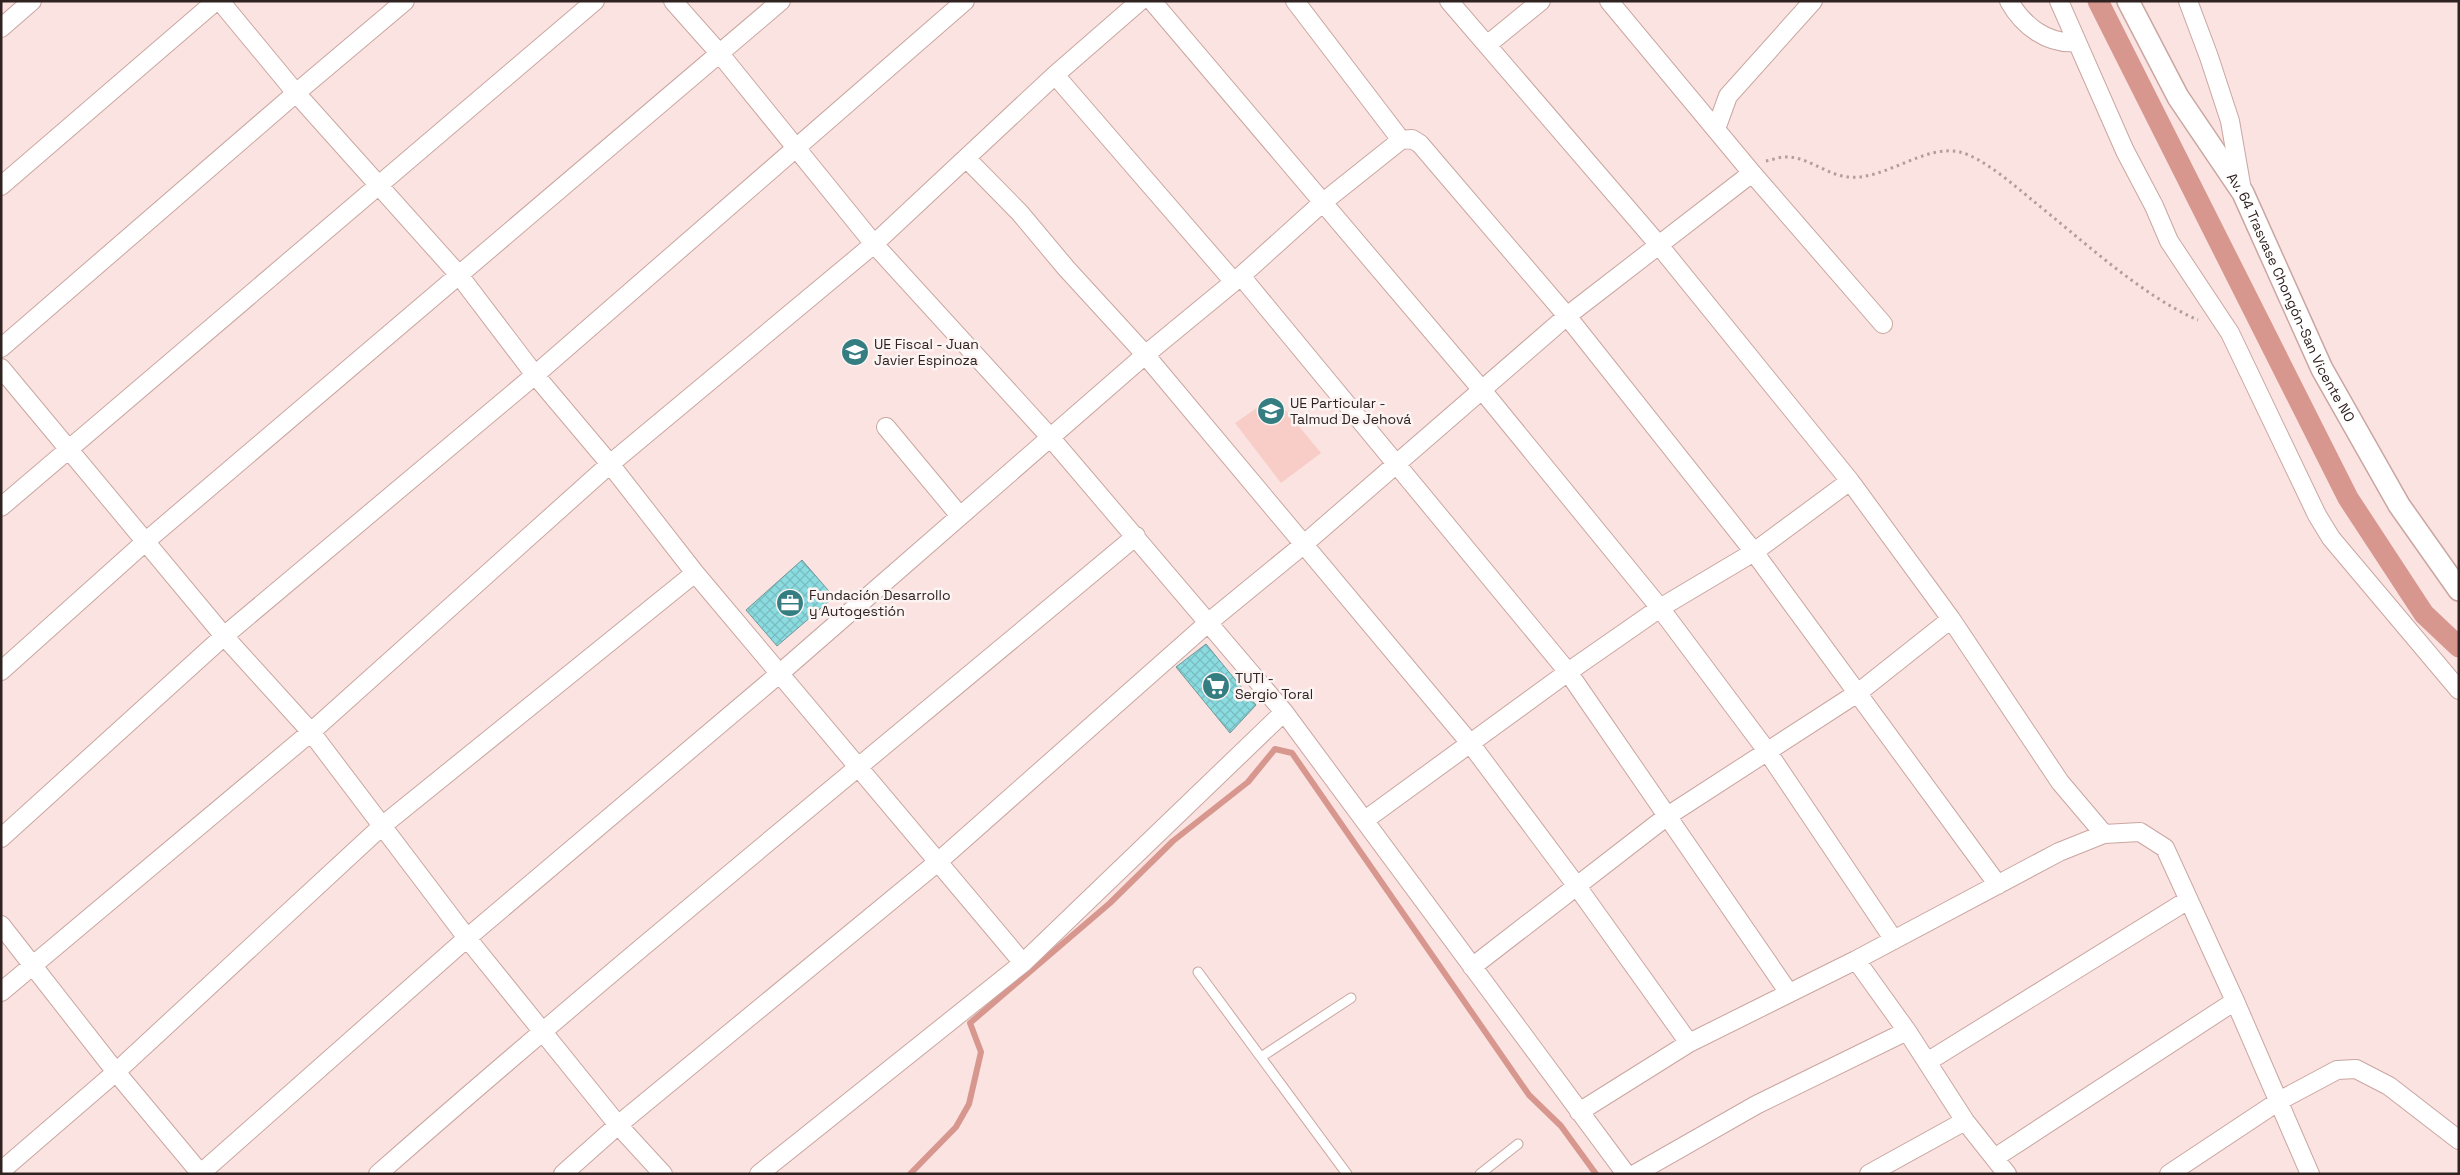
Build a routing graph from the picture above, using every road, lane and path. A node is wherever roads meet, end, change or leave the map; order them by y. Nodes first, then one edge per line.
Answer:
1 (32, 1) edge
2 (216, 1) edge
3 (220, 1) edge
4 (405, 1) edge
5 (595, 1) edge
6 (673, 1) edge
7 (781, 1) edge
8 (964, 1) edge
9 (1140, 1) edge
10 (1152, 1) edge
11 (1295, 1) edge
12 (1449, 1) edge
13 (1541, 1) edge
14 (1609, 1) edge
15 (1813, 1) edge
16 (2009, 1) edge
17 (2059, 1) edge
18 (2128, 1) edge
19 (2188, 1) edge
20 (1, 28) edge
21 (2077, 42) junction
22 (1487, 45) junction
23 (720, 54) junction
24 (1055, 75) junction
25 (296, 92) junction
26 (1716, 129) junction
27 (1400, 140) junction
28 (795, 149) junction
29 (966, 158) junction
30 (1752, 173) junction
31 (378, 184) junction
32 (1, 186) edge
33 (2243, 193) junction
34 (1322, 203) junction
35 (874, 244) junction
36 (1658, 244) junction
37 (459, 274) junction
38 (1238, 279) junction
39 (1567, 316) junction
40 (1883, 324) dead end
41 (2230, 333) junction
42 (1, 348) edge
43 (1145, 355) junction
44 (1, 368) edge
45 (535, 375) junction
46 (1482, 390) junction
47 (886, 426) dead end
48 (1050, 437) junction
49 (68, 448) junction
50 (610, 464) junction
51 (1395, 465) junction
52 (1850, 481) junction
53 (1, 507) edge
54 (960, 516) junction
55 (1136, 536) junction
56 (145, 542) junction
57 (1302, 546) junction
58 (1754, 552) junction
59 (695, 573) junction
60 (2459, 590) edge
61 (1660, 608) junction
62 (1951, 619) junction
63 (1209, 622) junction
64 (224, 636) junction
65 (1, 671) edge
66 (1568, 672) junction
67 (779, 674) junction
68 (2459, 690) edge
69 (1859, 692) junction
70 (1284, 712) junction
71 (311, 732) junction
72 (1470, 743) junction
73 (1767, 751) junction
74 (859, 769) junction
75 (1666, 817) junction
76 (1365, 820) junction
77 (382, 826) junction
78 (2104, 834) junction
79 (1, 838) edge
80 (939, 861) junction
81 (1576, 885) junction
82 (1998, 885) junction
83 (2188, 900) junction
84 (1, 925) edge
85 (468, 938) junction
86 (1894, 940) junction
87 (1856, 960) junction
88 (1023, 963) junction
89 (34, 964) junction
90 (1472, 967) junction
91 (1198, 972) dead end
92 (1, 992) edge
93 (1789, 993) junction
94 (1351, 998) dead end
95 (2235, 1001) junction
96 (542, 1030) junction
97 (1907, 1031) junction
98 (1689, 1043) junction
99 (1261, 1057) junction
100 (1927, 1062) junction
101 (116, 1072) junction
102 (2279, 1101) junction
103 (1578, 1112) junction
104 (1965, 1121) junction
105 (618, 1126) junction
106 (2459, 1140) edge
107 (1518, 1144) dead end
108 (1996, 1157) junction
109 (1, 1170) edge
110 (200, 1174) edge
111 (378, 1174) edge
112 (563, 1174) edge
113 (663, 1174) edge
114 (760, 1174) edge
115 (1347, 1174) edge
116 (1480, 1174) edge
117 (1626, 1174) edge
118 (1634, 1174) edge
119 (1868, 1174) edge
120 (2007, 1174) edge
121 (2169, 1174) edge
122 (2310, 1174) edge

1 - 20 street
2 - 32 street
3 - 25 street
4 - 25 street
5 - 31 street
6 - 23 street
7 - 23 street
8 - 28 street
9 - 24 street
10 - 34 street
11 - 27 street
12 - 22 street
13 - 22 street
14 - 26 street
15 - 26 street
16 - 21 street
17 - 21 street
18 - 33 street, Av. 64 Trasvase Chongón-San Vicente NO
19 - 33 street
21 - 41 street
22 - 36 street
23 - 28 street
23 - 37 street
24 - 29 street
24 - 38 street
25 - 31 street
25 - 42 street
26 - 30 street
27 - 34 street
27 - 39 street
28 - 35 street
28 - 45 street
29 - 35 street
29 - 43 street
30 - 36 street
30 - 40 street
30 - 41 path
31 - 37 street
31 - 49 street
33 - 60 street, Av. 64 Trasvase Chongón-San Vicente NO
34 - 38 street
34 - 46 street
35 - 48 street
35 - 50 street
36 - 39 street
36 - 52 street
37 - 45 street
37 - 56 street
38 - 43 street
38 - 51 street
39 - 46 street
39 - 58 street
41 - 68 street
43 - 48 street
43 - 57 street
44 - 49 street
45 - 50 street
45 - 64 street
46 - 51 street
46 - 61 street
47 - 54 street
48 - 54 street
48 - 55 street
49 - 53 street
49 - 56 street
50 - 59 street
50 - 71 street
51 - 57 street
51 - 66 street
52 - 58 street
52 - 62 street
54 - 67 street
55 - 63 street
55 - 74 street
56 - 64 street
56 - 65 street
57 - 63 street
57 - 72 street
58 - 61 street
58 - 69 street
59 - 67 street
59 - 77 street
61 - 66 street
61 - 73 street
62 - 69 street
62 - 78 street
63 - 70 street
63 - 80 street
64 - 71 street
64 - 79 street
66 - 72 street
66 - 75 street
67 - 74 street
67 - 85 street
69 - 73 street
69 - 82 street
70 - 76 street
70 - 88 street
71 - 77 street
71 - 89 street
72 - 76 street
72 - 81 street
73 - 75 street
73 - 86 street
74 - 80 street
74 - 96 street
75 - 81 street
75 - 93 street
76 - 90 street
77 - 85 street
77 - 101 street
78 - 82 street
78 - 83 street
80 - 88 street
80 - 105 street
81 - 90 street
81 - 98 street
82 - 86 street
83 - 95 street
83 - 100 street
84 - 89 street
85 - 96 street
85 - 110 street
86 - 87 street
87 - 93 street
87 - 97 street
88 - 114 street
89 - 92 street
89 - 101 street
90 - 103 street
91 - 99 lane
93 - 98 street
94 - 99 lane
95 - 102 street
95 - 108 street
96 - 105 street
96 - 111 street
97 - 100 street
97 - 118 street
98 - 103 street
99 - 115 lane
100 - 104 street
101 - 109 street
101 - 110 street
102 - 106 street
102 - 121 street
102 - 122 street
103 - 117 street
104 - 108 street
104 - 119 street
105 - 112 street
105 - 113 street
107 - 116 lane
108 - 120 street

